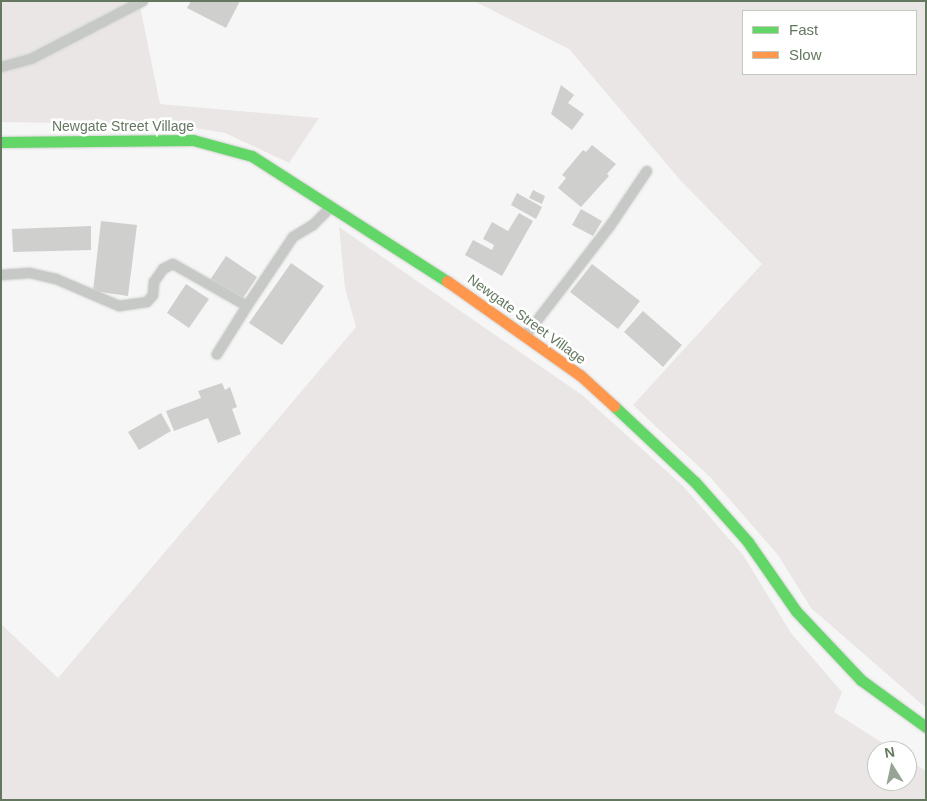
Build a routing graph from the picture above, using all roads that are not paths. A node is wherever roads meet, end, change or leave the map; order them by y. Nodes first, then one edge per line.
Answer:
1 (143, 1) edge
2 (1, 67) edge
3 (1, 142) edge
4 (647, 171) dead end
5 (333, 205) junction
6 (1, 275) edge
7 (247, 306) junction
8 (526, 335) junction
9 (216, 354) dead end
10 (926, 727) edge

1 - 2 lane
3 - 5 street, Newgate Street Village
4 - 8 lane
5 - 7 lane
5 - 8 street, Newgate Street Village
6 - 7 lane
7 - 9 lane
8 - 10 street, Newgate Street Village

